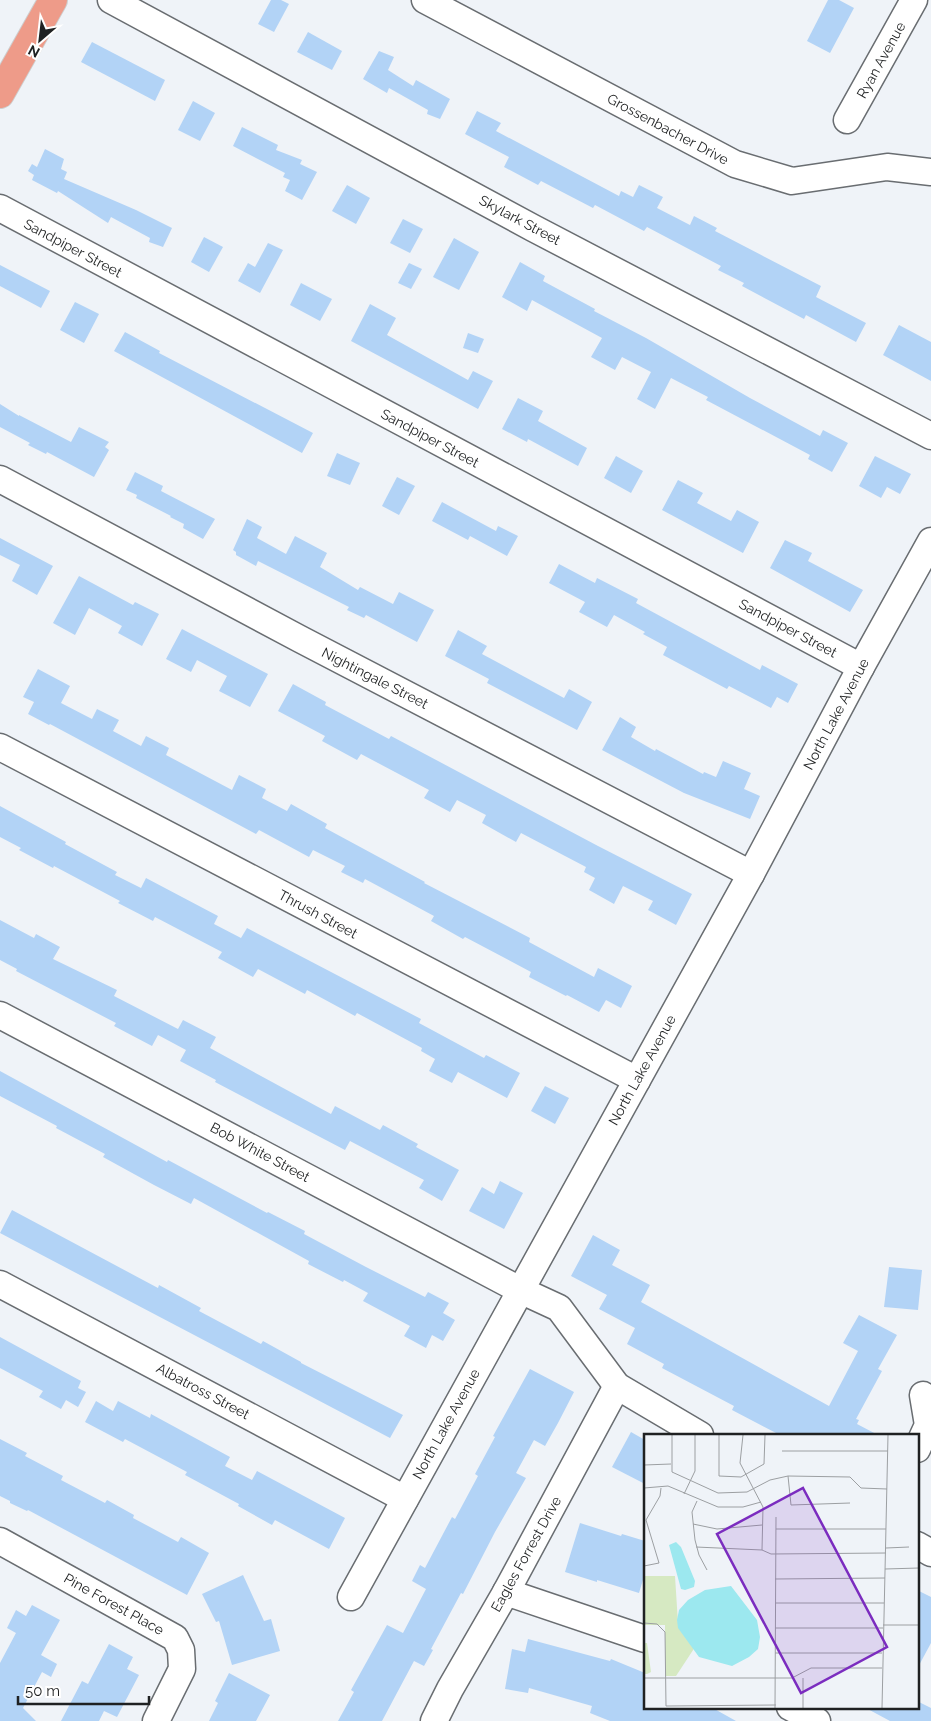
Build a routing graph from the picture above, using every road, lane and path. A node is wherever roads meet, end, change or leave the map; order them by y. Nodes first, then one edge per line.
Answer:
1 (53, 0) edge
2 (111, 0) edge
3 (425, 0) edge
4 (914, 0) edge
5 (0, 94) edge
6 (847, 120) dead end
7 (931, 172) edge
8 (0, 208) edge
9 (931, 436) edge
10 (0, 479) edge
11 (931, 541) edge
12 (862, 667) junction
13 (0, 747) edge
14 (751, 874) junction
15 (0, 1015) edge
16 (637, 1080) junction
17 (0, 1284) edge
18 (520, 1290) junction
19 (618, 1386) junction
20 (923, 1395) dead end
21 (698, 1434) edge
22 (918, 1447) edge
23 (405, 1499) junction
24 (0, 1542) edge
25 (918, 1546) edge
26 (931, 1553) edge
27 (506, 1592) junction
28 (351, 1597) dead end
29 (644, 1639) edge
30 (792, 1708) edge
31 (156, 1721) edge
32 (434, 1721) edge
33 (817, 1721) edge

1 - 5 main road
2 - 9 street, Skylark Street
3 - 7 street, Grossenbacher Drive
4 - 6 street, Ryan Avenue
8 - 12 street, Sandpiper Street
10 - 14 street, Nightingale Street
11 - 12 street, North Lake Avenue
12 - 14 street, North Lake Avenue
13 - 16 street, Thrush Street
14 - 16 street, North Lake Avenue
15 - 18 street, Bob White Street
16 - 18 street, North Lake Avenue
17 - 23 street, Albatross Street
18 - 19 street, Bob White Street
18 - 23 street, North Lake Avenue
19 - 21 street
19 - 27 street, Eagles Forrest Drive
20 - 22 street
23 - 28 street, North Lake Avenue
24 - 31 street, Pine Forest Place
25 - 26 street
27 - 29 street
27 - 32 street, Eagles Forrest Drive
30 - 33 street

